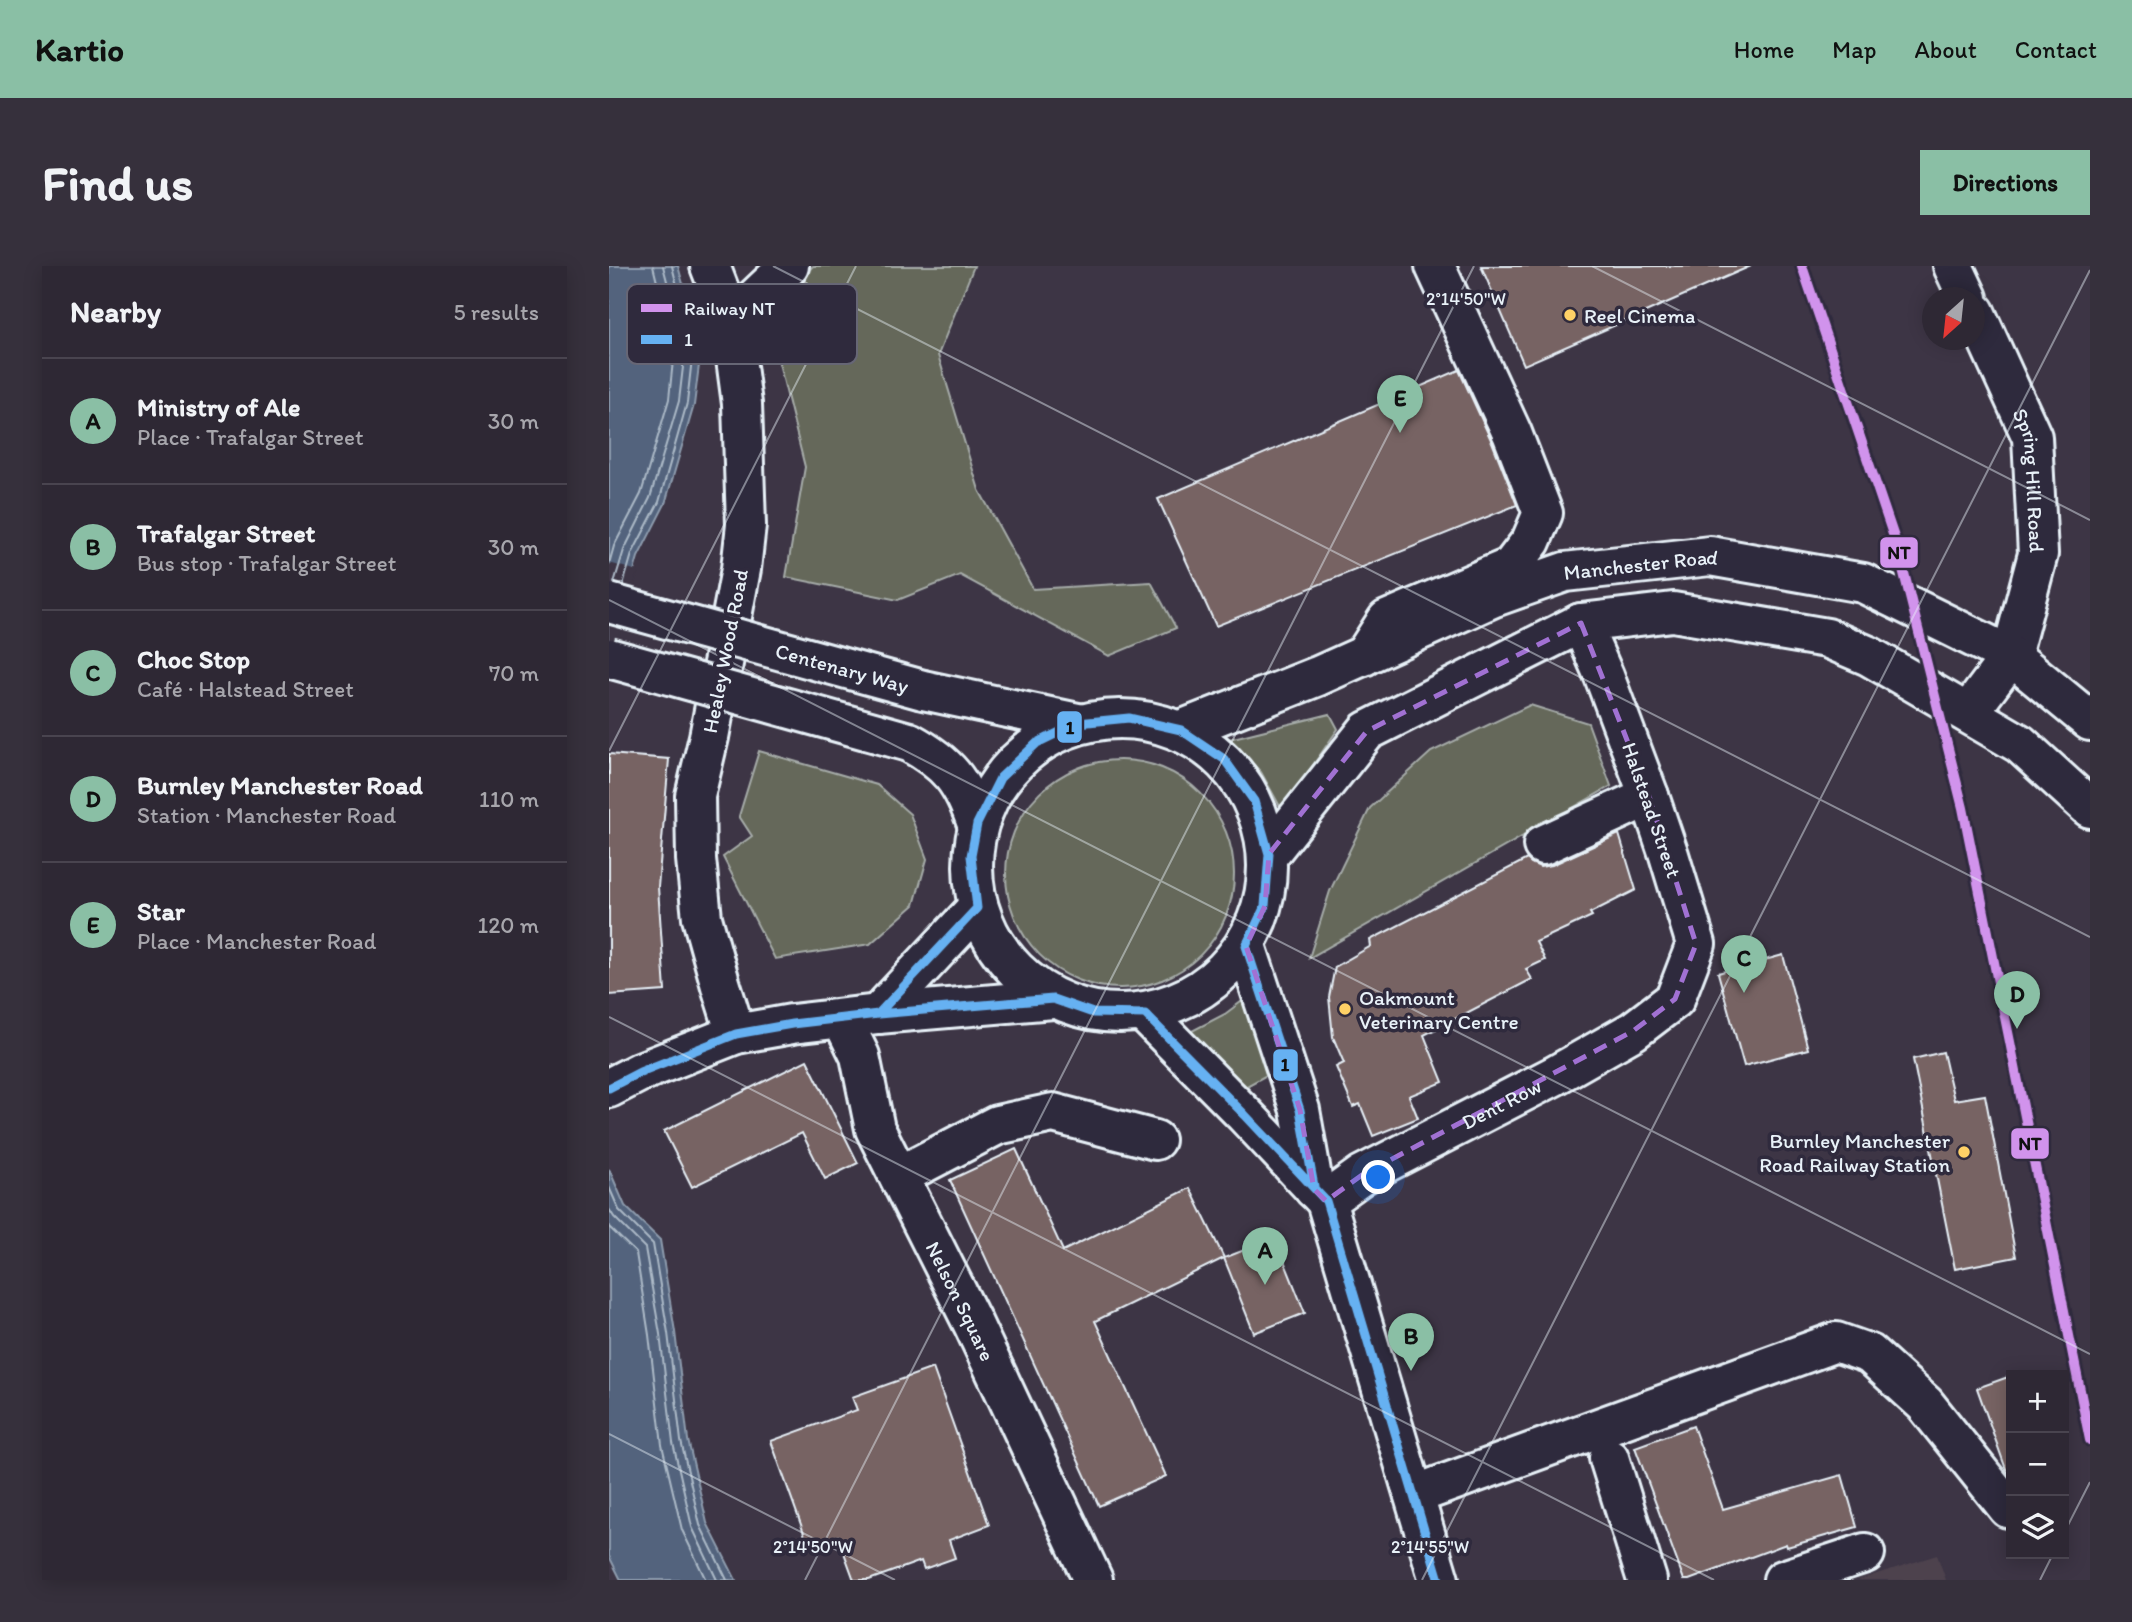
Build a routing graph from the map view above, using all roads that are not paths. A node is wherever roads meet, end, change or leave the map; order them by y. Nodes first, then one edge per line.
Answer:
1 (710, 266) edge
2 (789, 266) edge
3 (1435, 266) edge
4 (1953, 266) edge
5 (717, 284) edge
6 (770, 284) edge
7 (1963, 287) edge
8 (1985, 334) edge
9 (737, 364) edge
10 (609, 603) edge
11 (1581, 622) junction
12 (1364, 656) junction
13 (2011, 656) junction
14 (609, 658) edge
15 (1969, 712) junction
16 (2090, 721) edge
17 (1078, 723) junction
18 (1181, 730) junction
19 (1649, 796) junction
20 (2090, 808) edge
21 (977, 824) junction
22 (1543, 845) dead end
23 (1269, 854) junction
24 (977, 908) junction
25 (1246, 946) junction
26 (1053, 999) junction
27 (1675, 999) joint
28 (1145, 1014) junction
29 (860, 1017) junction
30 (736, 1034) junction
31 (625, 1080) edge
32 (1155, 1140) dead end
33 (899, 1176) junction
34 (1320, 1195) junction
35 (1609, 1458) dead end
36 (1414, 1495) junction
37 (2006, 1505) edge
38 (1865, 1553) dead end
39 (1093, 1580) edge
40 (1439, 1580) edge
41 (1647, 1580) edge
42 (1783, 1580) edge

1 - 5 main road, Healey Wood Road
2 - 6 main road
3 - 12 main road
4 - 7 main road
8 - 13 main road, Spring Hill Road
9 - 30 main road, Healey Wood Road
10 - 17 main road, Centenary Way, bridge
11 - 15 main road
11 - 19 main road, Halstead Street
11 - 23 main road
12 - 13 main road, Manchester Road
12 - 18 main road, Manchester Road
13 - 15 main road
13 - 16 main road, Manchester Road
14 - 21 main road, bridge
15 - 20 main road
17 - 18 main road
17 - 21 main road
18 - 23 main road
19 - 22 main road
19 - 27 main road, Halstead Street
21 - 24 main road
23 - 25 main road
24 - 26 main road
24 - 29 main road
25 - 28 main road
25 - 34 main road
26 - 28 main road
26 - 29 main road
27 - 34 main road, Dent Row
28 - 34 main road
29 - 30 main road
29 - 33 main road, Nelson Square
30 - 31 main road
32 - 33 main road
33 - 39 main road, Nelson Square
34 - 36 main road
35 - 41 main road
36 - 37 main road
36 - 40 main road
38 - 42 main road

